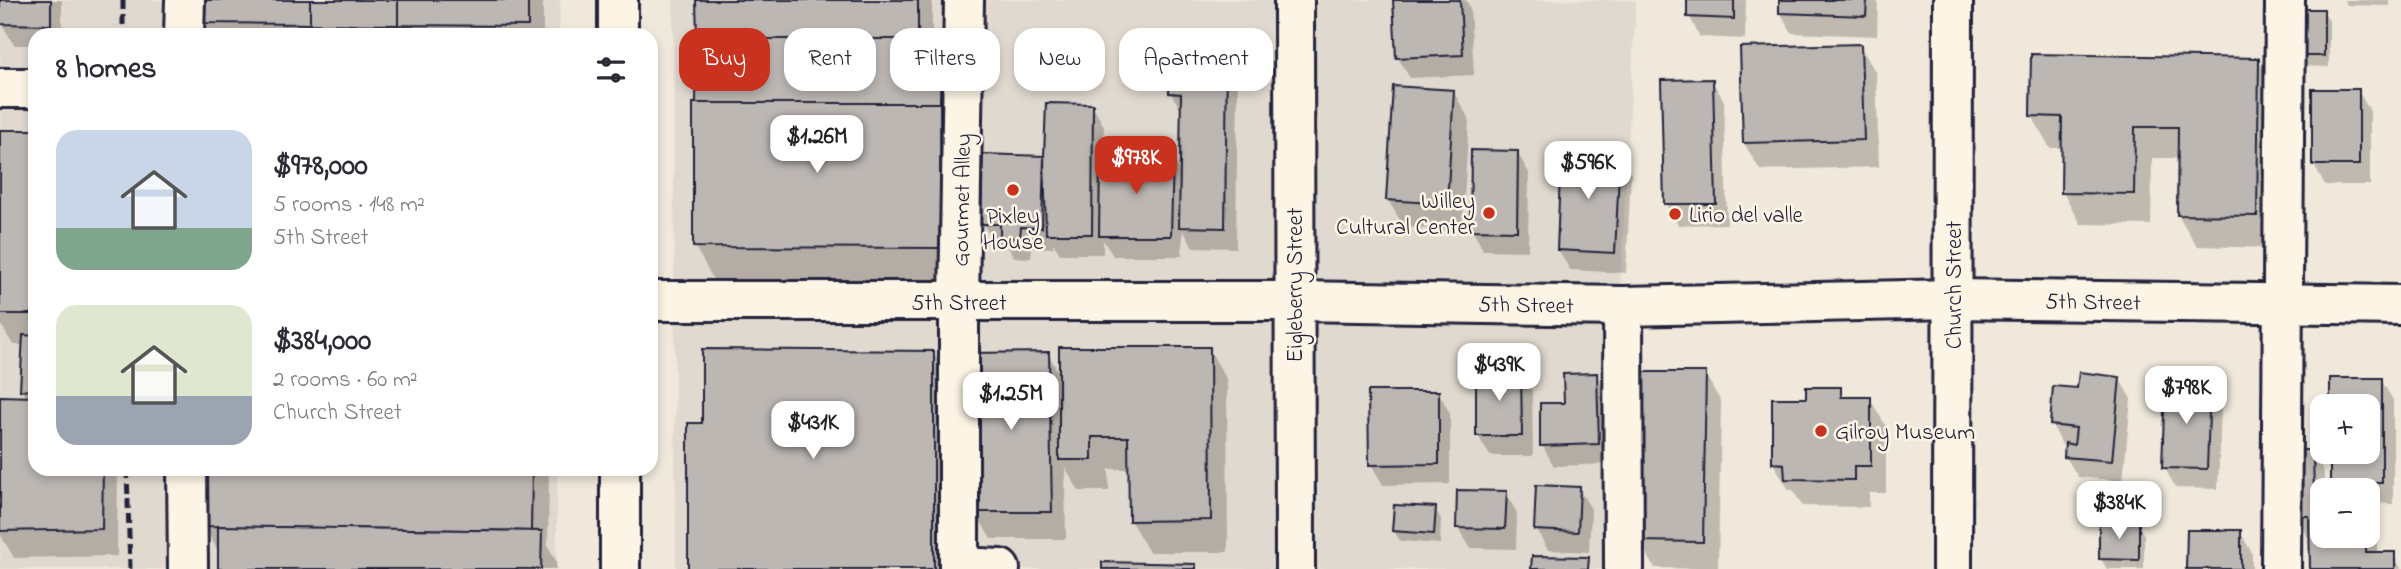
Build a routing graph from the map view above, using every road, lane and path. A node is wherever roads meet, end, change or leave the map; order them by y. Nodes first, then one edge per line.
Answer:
1 (185, 0) edge
2 (618, 0) edge
3 (964, 0) edge
4 (1294, 0) edge
5 (1953, 0) edge
6 (2285, 0) edge
7 (184, 28) edge
8 (618, 28) edge
9 (0, 88) edge
10 (28, 88) edge
11 (1953, 299) junction
12 (1294, 301) junction
13 (658, 302) edge
14 (959, 302) junction
15 (2283, 304) junction
16 (1623, 306) junction
17 (2401, 306) edge
18 (187, 476) edge
19 (620, 476) edge
20 (959, 568) edge
21 (188, 569) edge
22 (620, 569) edge
23 (1000, 569) edge
24 (1295, 569) edge
25 (1624, 569) edge
26 (1952, 569) edge
27 (2281, 569) edge

1 - 7 street
2 - 8 street
3 - 14 street, Gourmet Alley
4 - 12 street, Eigleberry Street
5 - 11 street, Church Street
6 - 15 street
9 - 10 street
11 - 15 street, 5th Street
11 - 16 street, 5th Street
11 - 26 street, Church Street
12 - 14 street, 5th Street
12 - 16 street, 5th Street
12 - 24 street, Eigleberry Street
13 - 14 street, 5th Street
14 - 20 street, Gourmet Alley
15 - 17 street, 5th Street
15 - 27 street
16 - 25 street
18 - 21 street
19 - 22 street
20 - 23 street

